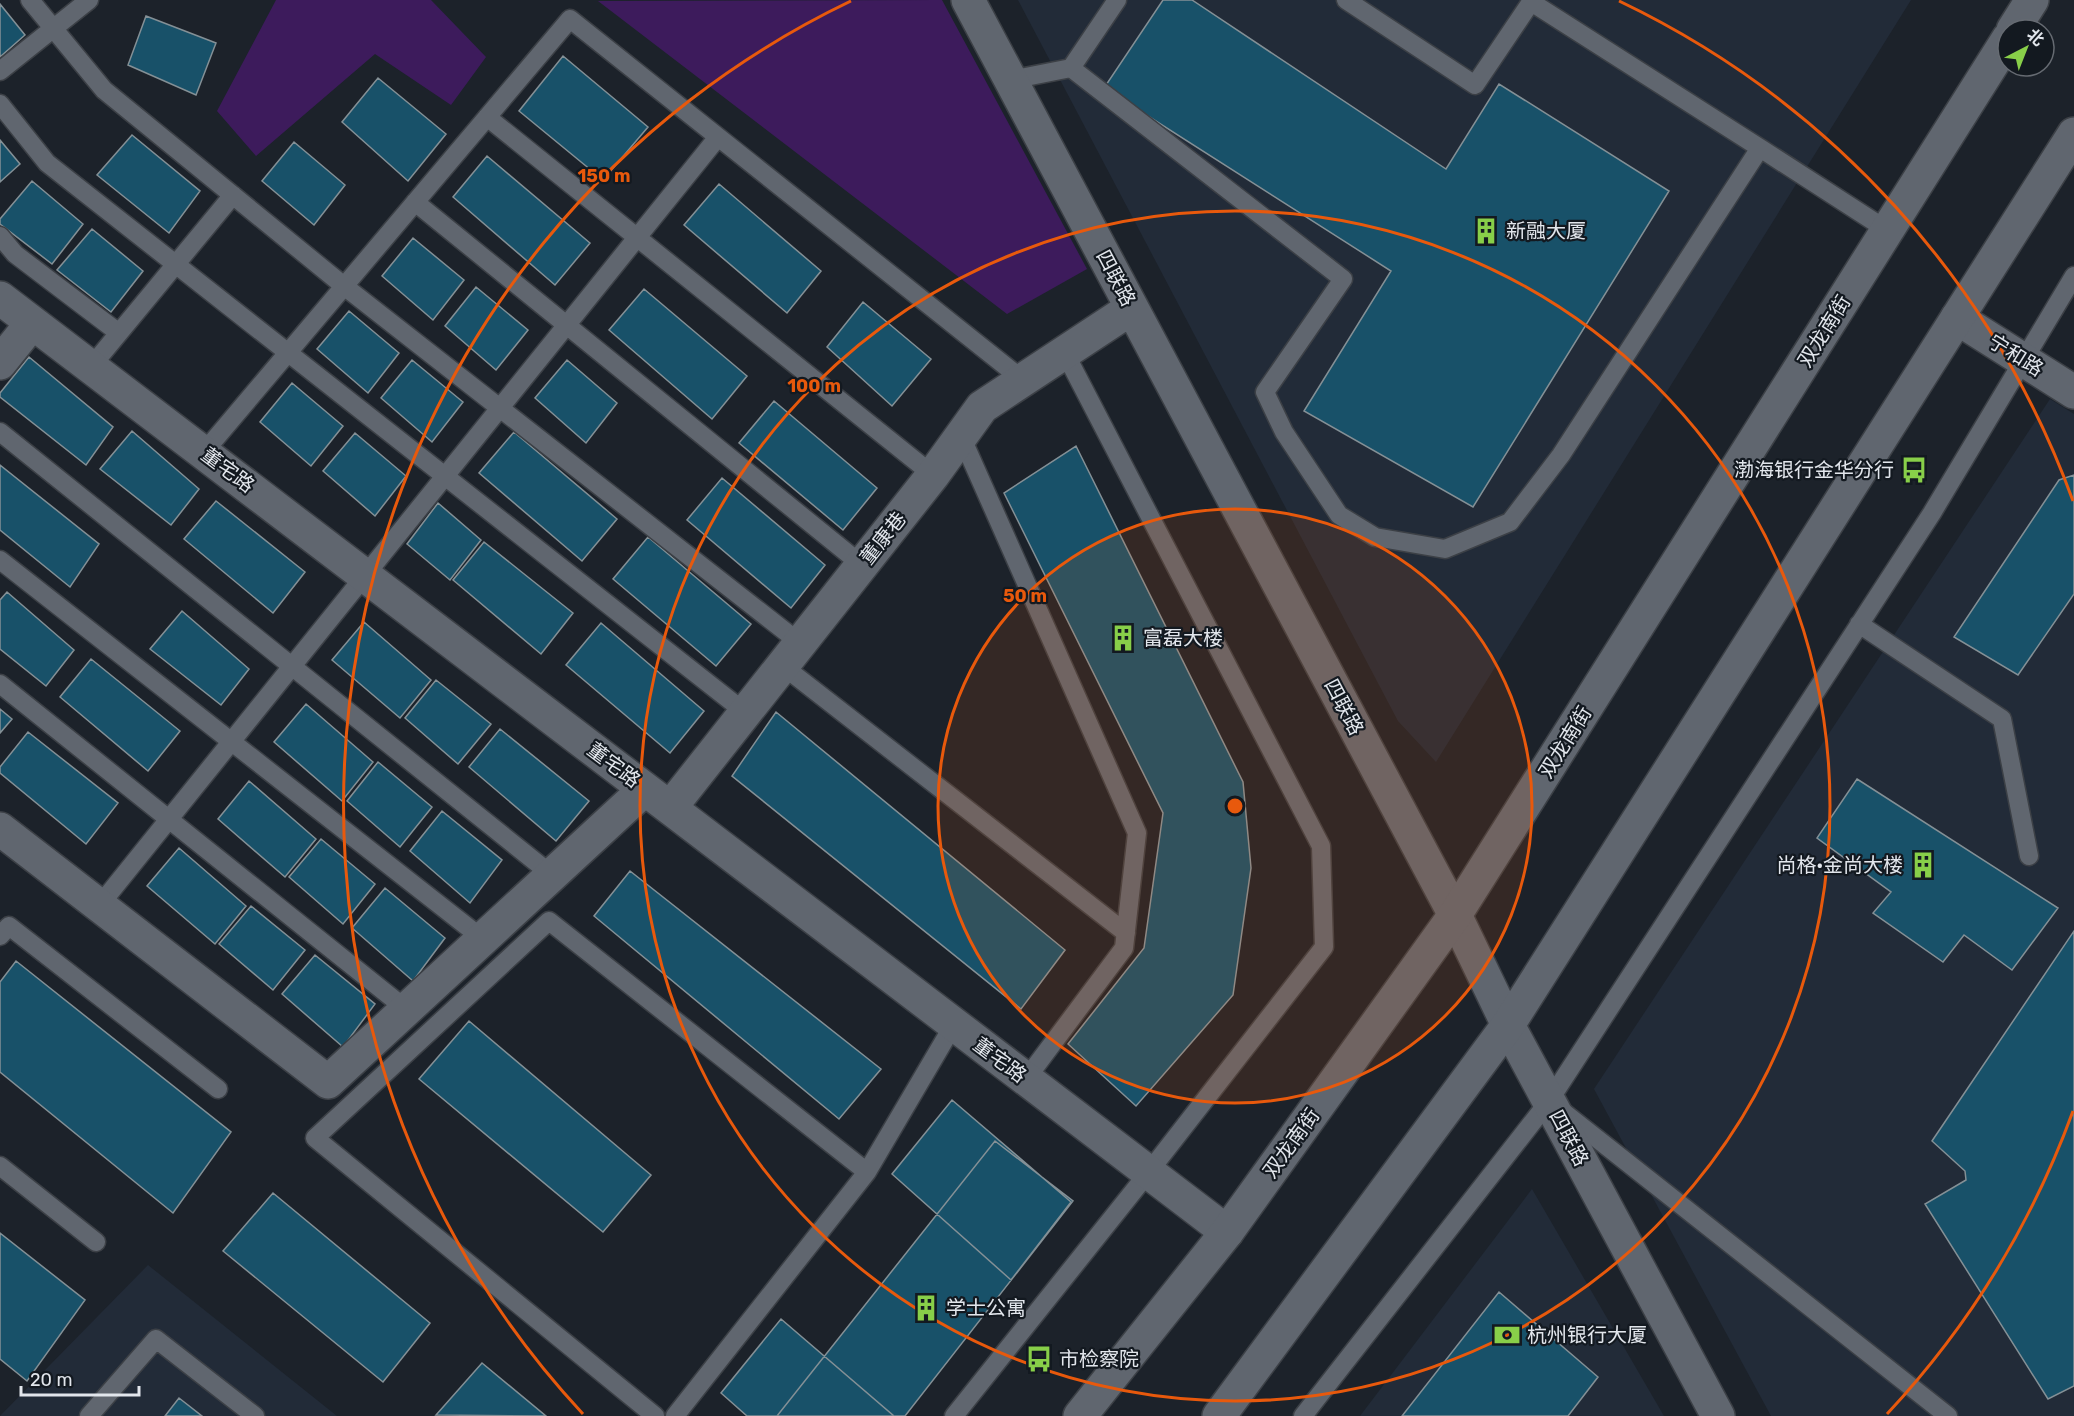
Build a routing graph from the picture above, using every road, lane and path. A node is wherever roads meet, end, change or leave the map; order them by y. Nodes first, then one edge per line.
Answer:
1 (30, 0) edge
2 (89, 0) edge
3 (968, 0) edge
4 (1117, 0) edge
5 (1346, 0) edge
6 (2032, 0) edge
7 (2021, 18) edge
8 (54, 29) junction
9 (1996, 58) edge
10 (1071, 68) junction
11 (0, 71) edge
12 (1010, 80) junction
13 (0, 104) edge
14 (487, 117) junction
15 (2074, 134) edge
16 (718, 137) junction
17 (1760, 148) junction
18 (233, 195) junction
19 (415, 202) junction
20 (1887, 230) junction
21 (0, 236) edge
22 (637, 237) junction
23 (175, 265) junction
24 (2074, 276) edge
25 (344, 286) junction
26 (0, 298) edge
27 (1132, 308) junction
28 (1957, 318) junction
29 (32, 323) junction
30 (567, 325) junction
31 (119, 333) junction
32 (1065, 353) junction
33 (287, 354) junction
34 (2024, 360) junction
35 (0, 363) edge
36 (90, 368) junction
37 (1023, 380) junction
38 (2074, 392) edge
39 (500, 408) junction
40 (0, 432) edge
41 (961, 436) junction
42 (204, 452) junction
43 (933, 474) junction
44 (445, 478) junction
45 (0, 560) edge
46 (862, 565) junction
47 (366, 576) junction
48 (1860, 624) junction
49 (792, 655) junction
50 (292, 667) junction
51 (0, 684) edge
52 (746, 713) junction
53 (232, 742) junction
54 (645, 789) junction
55 (670, 808) junction
56 (169, 820) junction
57 (0, 829) edge
58 (2029, 856) dead end
59 (552, 875) junction
60 (99, 906) junction
61 (1455, 915) junction
62 (1126, 933) junction
63 (0, 936) edge
64 (483, 939) junction
65 (406, 1009) junction
66 (954, 1024) junction
67 (1508, 1025) junction
68 (1026, 1079) junction
69 (219, 1089) dead end
70 (1549, 1101) junction
71 (0, 1166) edge
72 (867, 1172) junction
73 (1148, 1173) junction
74 (1227, 1232) junction
75 (96, 1242) dead end
76 (89, 1416) edge
77 (255, 1416) edge
78 (655, 1416) edge
79 (675, 1416) edge
80 (954, 1416) edge
81 (1080, 1416) edge
82 (1219, 1416) edge
83 (1303, 1416) edge
84 (1718, 1416) edge
85 (1948, 1416) edge

1 - 8 lane
2 - 8 lane
3 - 12 street, 四联路
4 - 10 lane
5 - 17 lane
6 - 7 street
8 - 11 lane
8 - 18 lane
9 - 20 street, 双龙南街
10 - 12 lane
10 - 17 lane
12 - 27 street, 四联路
13 - 23 lane
14 - 16 lane
14 - 19 lane
14 - 22 lane
15 - 28 street
16 - 22 lane
16 - 37 lane
17 - 20 lane
18 - 23 lane
18 - 25 lane
19 - 25 lane
19 - 30 lane
20 - 61 street, 双龙南街
21 - 31 lane
22 - 30 lane
22 - 43 lane
23 - 31 lane
23 - 33 lane
24 - 34 lane
25 - 33 lane
25 - 39 lane
26 - 29 street, 董宅路
27 - 32 street, 董康巷
27 - 61 street, 四联路
28 - 34 street, 宁和路
28 - 67 street
29 - 35 street
29 - 36 street, 董宅路
30 - 39 lane
30 - 46 lane
31 - 36 lane
32 - 37 street, 董康巷
32 - 73 lane
33 - 42 lane
33 - 44 lane
34 - 38 street, 宁和路
34 - 48 lane
36 - 42 street, 董宅路
37 - 41 street, 董康巷
39 - 44 lane
39 - 49 lane
40 - 50 lane
41 - 43 street, 董康巷
41 - 62 lane
42 - 47 street, 董宅路
43 - 46 street, 董康巷
44 - 47 lane
44 - 52 lane
45 - 53 lane
46 - 49 street, 董康巷
47 - 50 lane
47 - 54 street, 董宅路
48 - 58 lane
48 - 70 lane
49 - 52 street, 董康巷
49 - 62 lane
50 - 53 lane
50 - 59 lane
51 - 56 lane
52 - 55 street, 董康巷
53 - 56 lane
53 - 64 lane
54 - 55 street, 董宅路
54 - 59 street
55 - 66 street, 董宅路
56 - 60 lane
56 - 65 lane
57 - 60 street
59 - 64 street
60 - 65 street
61 - 67 street, 四联路
61 - 74 street, 双龙南街
62 - 68 lane
63 - 69 lane
64 - 65 street
66 - 68 street, 董宅路
66 - 72 lane
67 - 70 street, 四联路
67 - 82 street
68 - 73 street, 董宅路
70 - 83 lane
70 - 84 street, 四联路
70 - 85 lane
71 - 75 lane
72 - 78 lane
72 - 79 lane
73 - 74 street, 董宅路
73 - 80 lane
74 - 81 street, 双龙南街
76 - 77 lane

